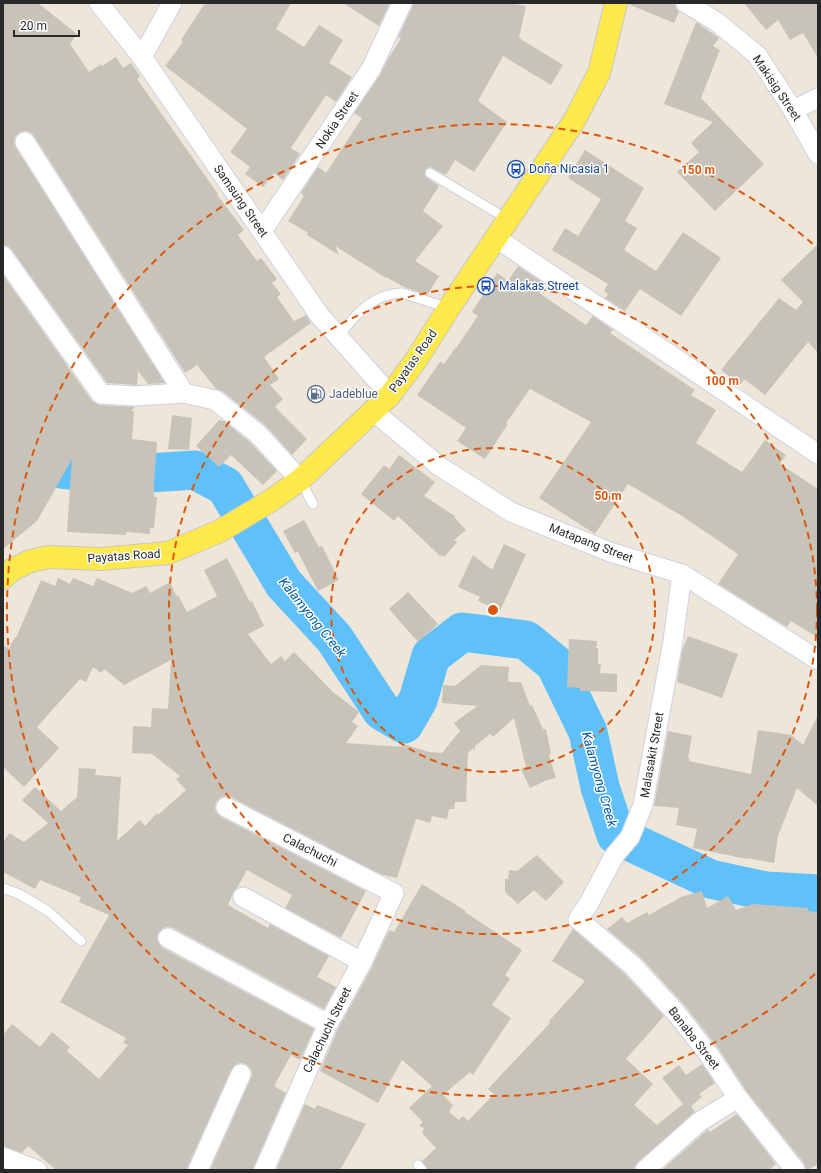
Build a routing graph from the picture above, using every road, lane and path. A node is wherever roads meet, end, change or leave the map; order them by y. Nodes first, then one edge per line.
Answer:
1 (99, 3) edge
2 (172, 3) edge
3 (402, 3) edge
4 (616, 3) edge
5 (686, 3) edge
6 (142, 57) junction
7 (818, 98) edge
8 (793, 110) junction
9 (25, 142) dead end
10 (818, 154) edge
11 (430, 174) dead end
12 (508, 220) junction
13 (262, 231) junction
14 (496, 238) junction
15 (3, 256) edge
16 (449, 308) junction
17 (338, 336) junction
18 (184, 393) junction
19 (390, 395) junction
20 (373, 411) junction
21 (818, 454) edge
22 (300, 480) junction
23 (313, 504) dead end
24 (682, 574) junction
25 (3, 578) edge
26 (818, 660) edge
27 (226, 807) dead end
28 (3, 888) edge
29 (394, 893) joint
30 (243, 898) dead end
31 (578, 919) joint
32 (168, 938) dead end
33 (81, 942) dead end
34 (362, 962) junction
35 (328, 1024) junction
36 (240, 1074) dead end
37 (738, 1098) junction
38 (3, 1158) edge
39 (38, 1170) edge
40 (198, 1170) edge
41 (264, 1170) edge
42 (645, 1170) edge
43 (795, 1170) edge

1 - 6 street, Samsung Street
2 - 6 street
3 - 13 street, Nokia Street
4 - 12 main road, Payatas Road
5 - 8 street, Makisig Street
6 - 13 street, Samsung Street
7 - 8 street
8 - 10 street, Makisig Street
9 - 18 street
11 - 12 lane
12 - 14 main road, Payatas Road
13 - 17 street, Samsung Street
14 - 16 main road, Payatas Road
14 - 21 street
15 - 18 street
16 - 17 lane
16 - 19 main road, Payatas Road
17 - 19 street, Samsung Street
18 - 22 street
19 - 20 main road, Payatas Road
20 - 22 main road, Payatas Road
20 - 24 street, Matapang Street
22 - 23 lane
22 - 25 main road, Payatas Road
24 - 26 street, Matapang Street
24 - 31 street, Malasakit Street
27 - 29 street, Calachuchi
28 - 33 lane
29 - 34 street, Calachuchi Street
30 - 34 street
31 - 37 street, Banaba Street
32 - 35 street
34 - 35 street, Calachuchi Street
35 - 41 street, Calachuchi Street
36 - 40 street
37 - 42 street
37 - 43 street, Banaba Street
38 - 39 street

